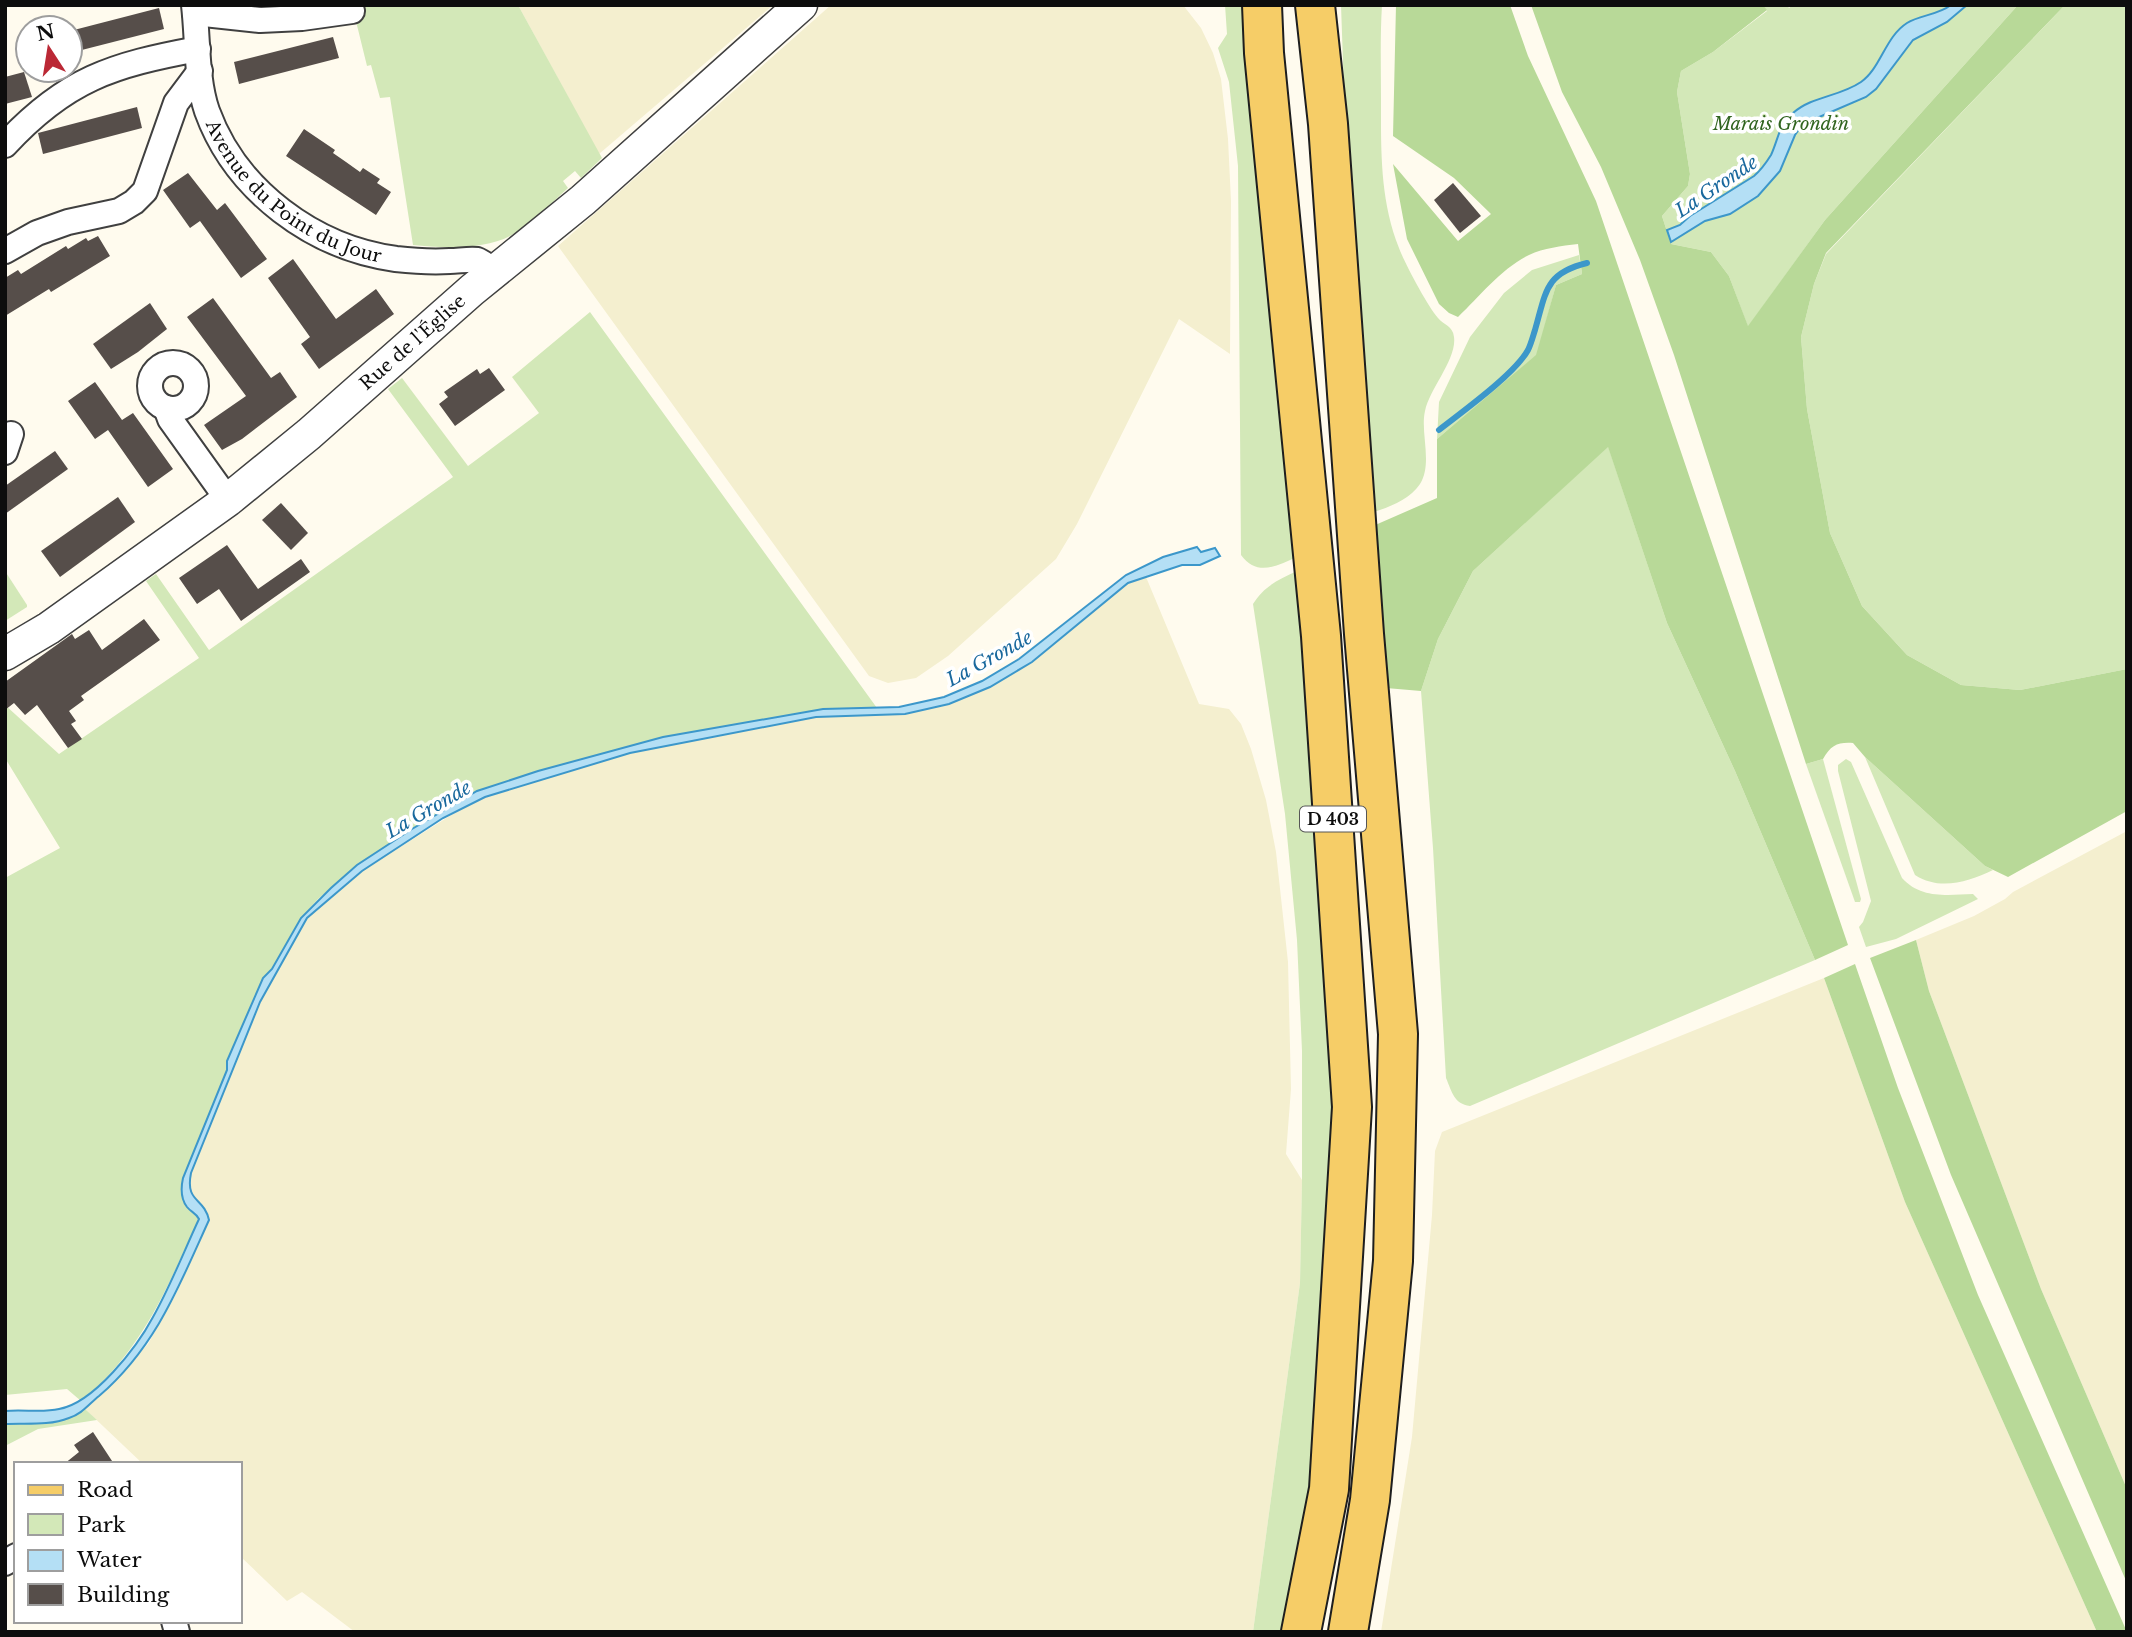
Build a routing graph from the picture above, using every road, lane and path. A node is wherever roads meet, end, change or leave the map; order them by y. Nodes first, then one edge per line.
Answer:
1 (801, 5) edge
2 (1260, 5) edge
3 (1315, 5) edge
4 (1333, 5) edge
5 (195, 9) edge
6 (352, 11) dead end
7 (199, 60) junction
8 (1328, 124) junction
9 (5, 145) edge
10 (5, 251) edge
11 (495, 271) junction
12 (166, 408) dead end
13 (228, 500) junction
14 (5, 654) edge
15 (1301, 1632) edge
16 (1348, 1632) edge

1 - 11 street, Rue de l'Église
2 - 15 main road, D 403
3 - 8 main road, D 403
4 - 8 street
5 - 6 street
5 - 7 street, Avenue du Point du Jour
7 - 9 street
7 - 10 street
7 - 11 street, Avenue du Point du Jour
8 - 16 main road, D 403
11 - 13 street, Rue de l'Église
12 - 13 street
13 - 14 street, Rue de l'Église

